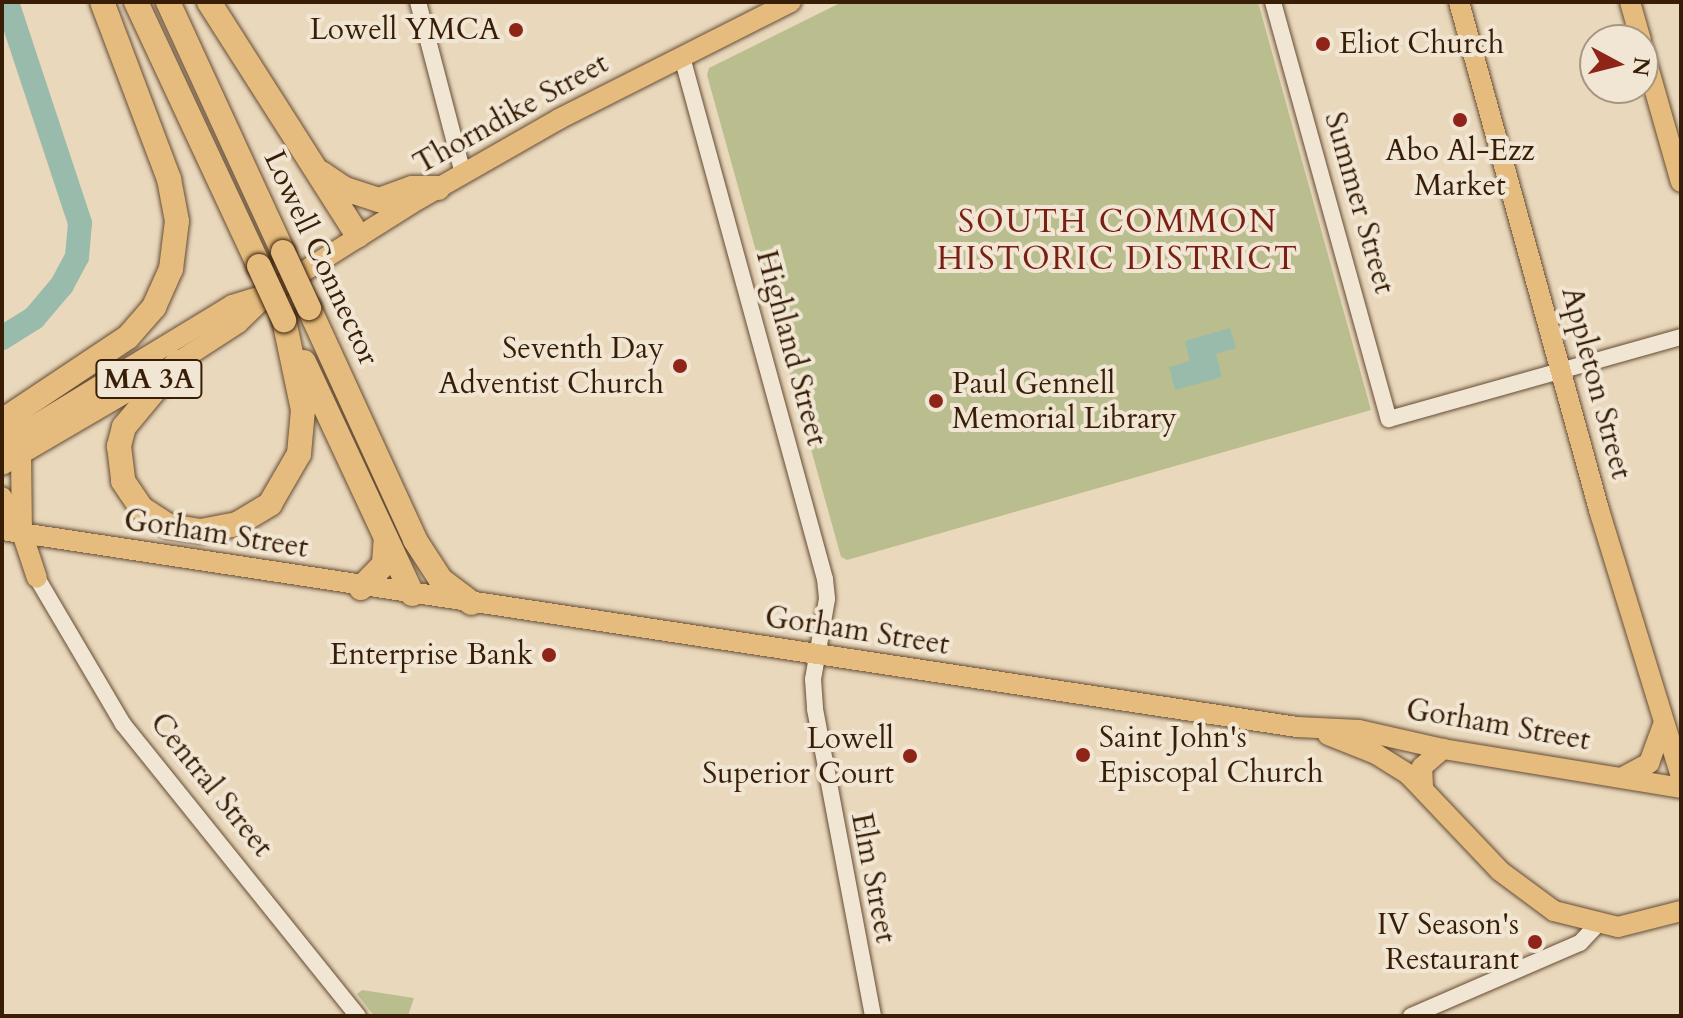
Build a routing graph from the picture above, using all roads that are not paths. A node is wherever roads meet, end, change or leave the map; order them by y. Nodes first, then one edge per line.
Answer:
1 (102, 2) edge
2 (136, 2) edge
3 (168, 2) edge
4 (209, 2) edge
5 (418, 2) edge
6 (791, 2) edge
7 (1273, 2) edge
8 (1459, 2) edge
9 (1630, 2) edge
10 (1636, 24) edge
11 (682, 57) junction
12 (1659, 104) edge
13 (315, 167) junction
14 (463, 174) junction
15 (1681, 182) edge
16 (438, 188) junction
17 (358, 236) junction
18 (268, 294) junction
19 (284, 320) junction
20 (1681, 337) edge
21 (178, 362) junction
22 (1562, 370) junction
23 (2, 421) edge
24 (2, 445) edge
25 (21, 453) junction
26 (2, 465) edge
27 (2, 497) edge
28 (7, 530) edge
29 (386, 535) junction
30 (37, 578) joint
31 (361, 588) junction
32 (412, 594) junction
33 (471, 603) junction
34 (816, 655) junction
35 (1664, 721) junction
36 (1297, 727) junction
37 (1443, 749) junction
38 (1619, 777) junction
39 (1681, 777) edge
40 (1423, 786) junction
41 (1681, 788) edge
42 (1675, 916) edge
43 (1597, 925) junction
44 (358, 1016) edge
45 (873, 1016) edge
46 (1411, 1016) edge

1 - 23 highway
2 - 19 highway, Lowell Connector, bridge
3 - 33 highway, Lowell Connector, bridge
4 - 13 highway
5 - 14 street
6 - 11 main road, Thorndike Street / MA 3A
7 - 22 street, Summer Street
8 - 22 main road, Appleton Street
9 - 10 main road
11 - 14 main road, Thorndike Street / MA 3A
11 - 34 street, Highland Street
12 - 15 main road
13 - 16 highway
13 - 17 highway
14 - 16 main road, Thorndike Street / MA 3A
16 - 17 main road, Thorndike Street / MA 3A
17 - 18 main road, Thorndike Street / MA 3A
18 - 21 main road, Thorndike Street / MA 3A
18 - 24 main road, Thorndike Street / MA 3A
19 - 21 highway
19 - 29 highway
20 - 22 street
21 - 25 main road, Thorndike Street / MA 3A
22 - 35 main road, Appleton Street
25 - 26 main road, Thorndike Street / MA 3A
25 - 28 main road
27 - 28 main road
28 - 30 main road, Central Street
28 - 31 main road, Gorham Street
29 - 31 highway
29 - 32 highway
30 - 44 street, Central Street
31 - 32 main road, Gorham Street
32 - 33 main road, Gorham Street
33 - 34 main road, Gorham Street
34 - 36 main road, Gorham Street
34 - 45 street, Elm Street
35 - 38 main road
35 - 39 main road, Appleton Street
36 - 37 main road, Gorham Street
36 - 40 main road
37 - 38 main road, Gorham Street
37 - 40 main road
38 - 41 main road, Gorham Street
40 - 43 main road
42 - 43 main road
43 - 46 street

